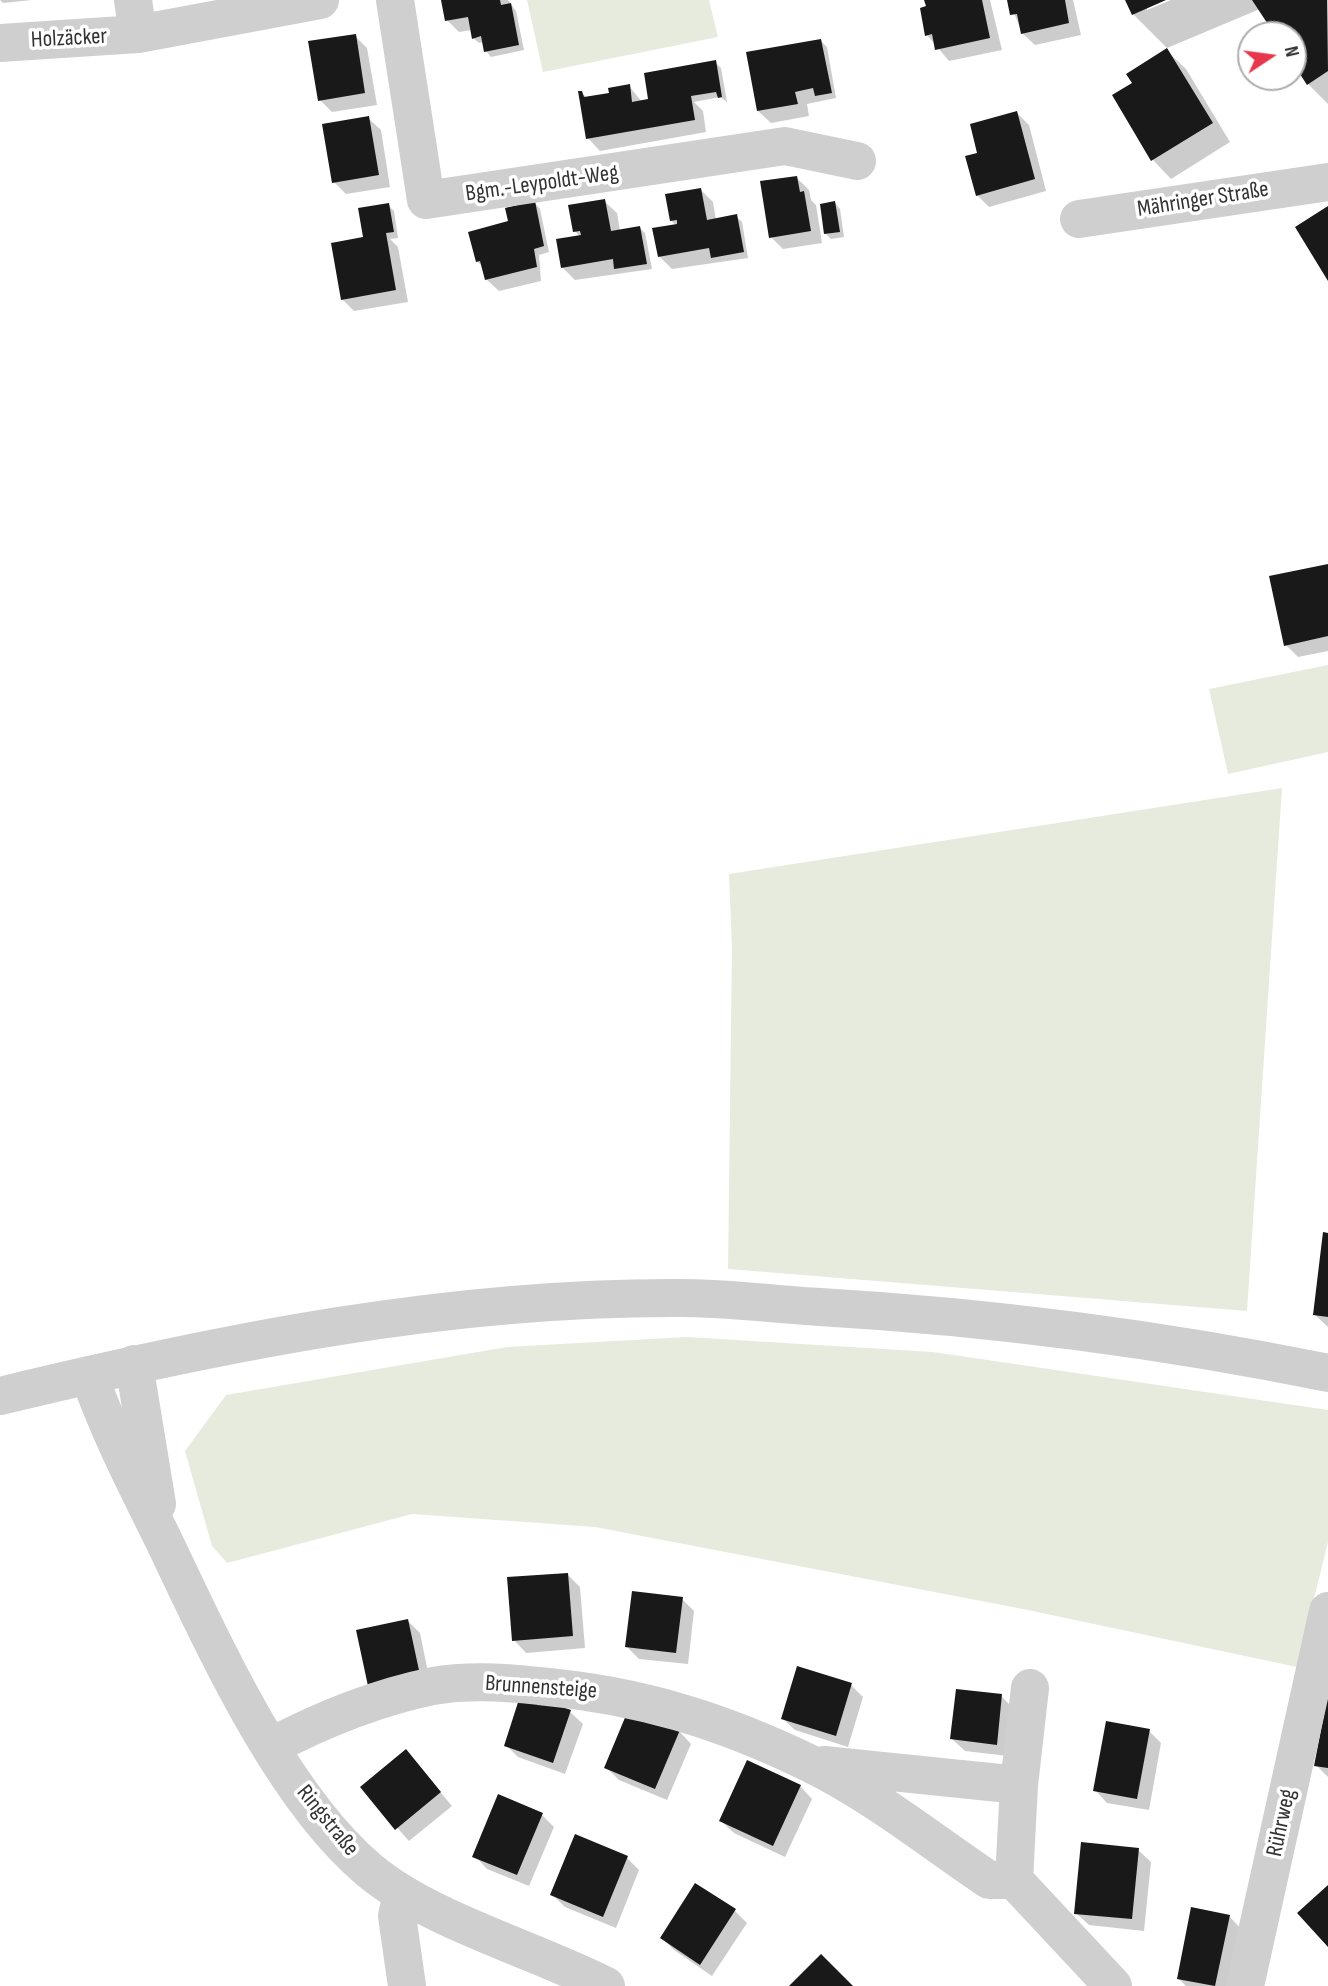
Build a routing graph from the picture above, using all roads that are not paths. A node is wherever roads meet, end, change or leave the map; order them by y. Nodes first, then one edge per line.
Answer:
1 (320, 0) edge
2 (395, 0) edge
3 (135, 17) edge
4 (0, 43) edge
5 (857, 161) dead end
6 (1328, 182) edge
7 (1079, 219) dead end
8 (134, 1364) junction
9 (1328, 1373) edge
10 (89, 1375) junction
11 (0, 1396) edge
12 (162, 1537) junction
13 (1328, 1611) edge
14 (1323, 1660) edge
15 (1030, 1688) dead end
16 (270, 1747) junction
17 (811, 1764) junction
18 (1019, 1785) junction
19 (1014, 1880) junction
20 (402, 1894) junction
21 (407, 1986) edge
22 (606, 1986) edge
23 (1113, 1986) edge
24 (1245, 1986) edge

1 - 3 street
2 - 5 street, Bgm.-Leypoldt-Weg
3 - 4 street, Holzäcker
6 - 7 street, Mähringer Straße
8 - 9 street
8 - 10 street
8 - 12 street, Ringstraße
10 - 11 street
10 - 12 street, Ringstraße
12 - 16 street, Ringstraße
13 - 14 street, Rührweg
14 - 24 street, Rührweg
15 - 18 street
16 - 17 street, Brunnensteige
16 - 20 street, Ringstraße
17 - 18 street, Brunnensteige
17 - 19 street, Brunnensteige
18 - 19 street
19 - 23 street
20 - 21 street
20 - 22 street, Ringstraße

